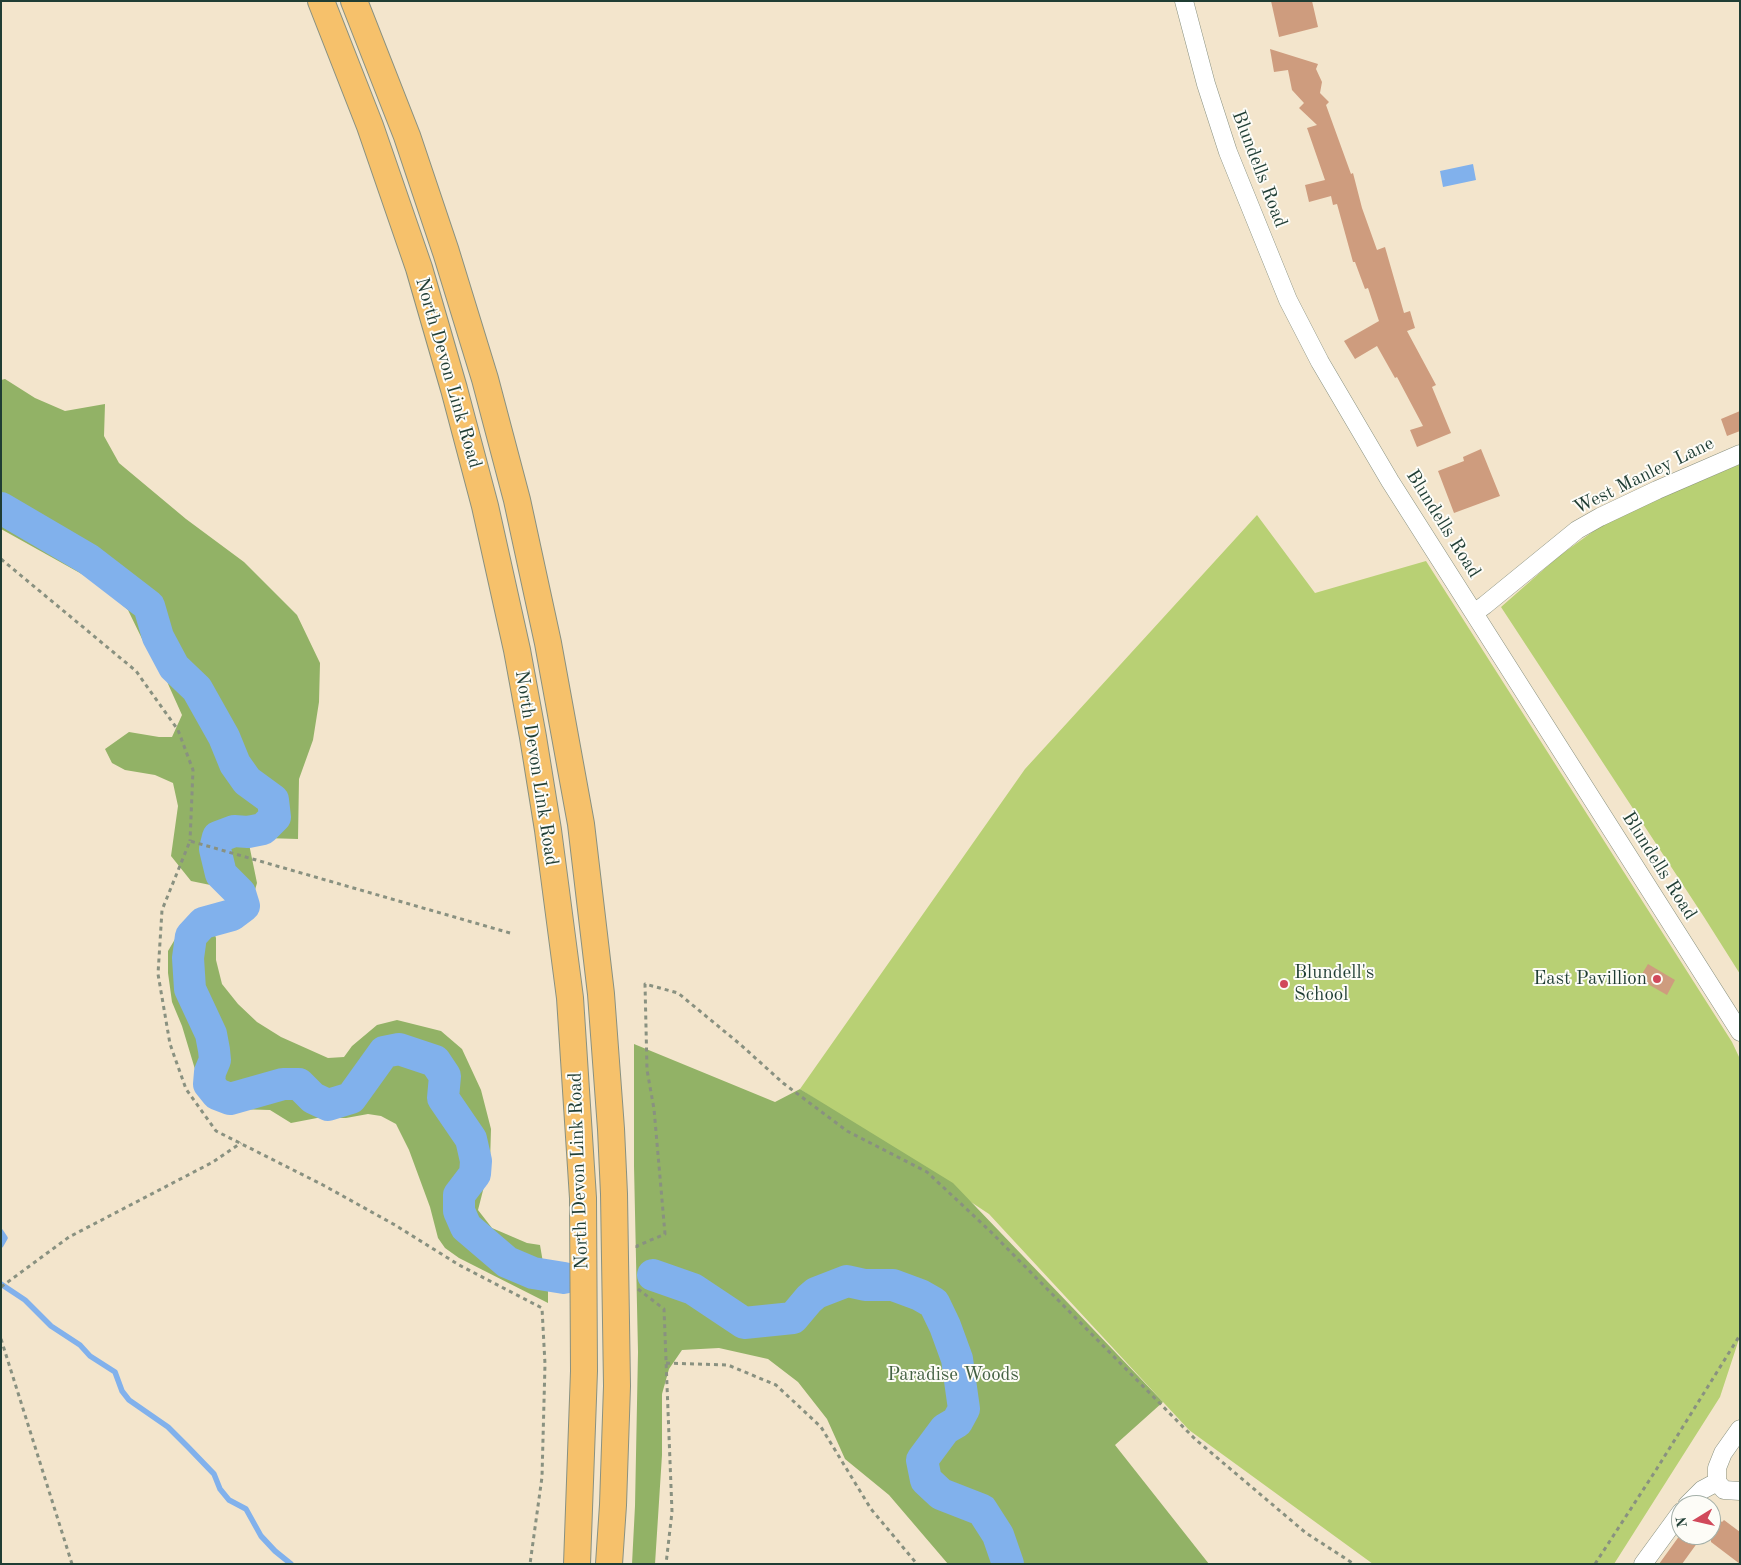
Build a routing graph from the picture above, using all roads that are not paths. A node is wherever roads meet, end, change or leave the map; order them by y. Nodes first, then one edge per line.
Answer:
1 (321, 1) edge
2 (354, 1) edge
3 (1184, 1) edge
4 (1740, 454) edge
5 (1474, 612) junction
6 (1740, 1032) edge
7 (1738, 1436) edge
8 (1716, 1482) junction
9 (1740, 1492) edge
10 (1697, 1495) edge
11 (1671, 1526) edge
12 (576, 1564) edge
13 (609, 1564) edge
14 (1643, 1564) edge

1 - 12 highway, North Devon Link Road
2 - 13 highway, North Devon Link Road
3 - 5 street, Blundells Road
4 - 5 street, West Manley Lane
5 - 6 street, Blundells Road
7 - 8 street
8 - 9 street
8 - 10 street
11 - 14 street

